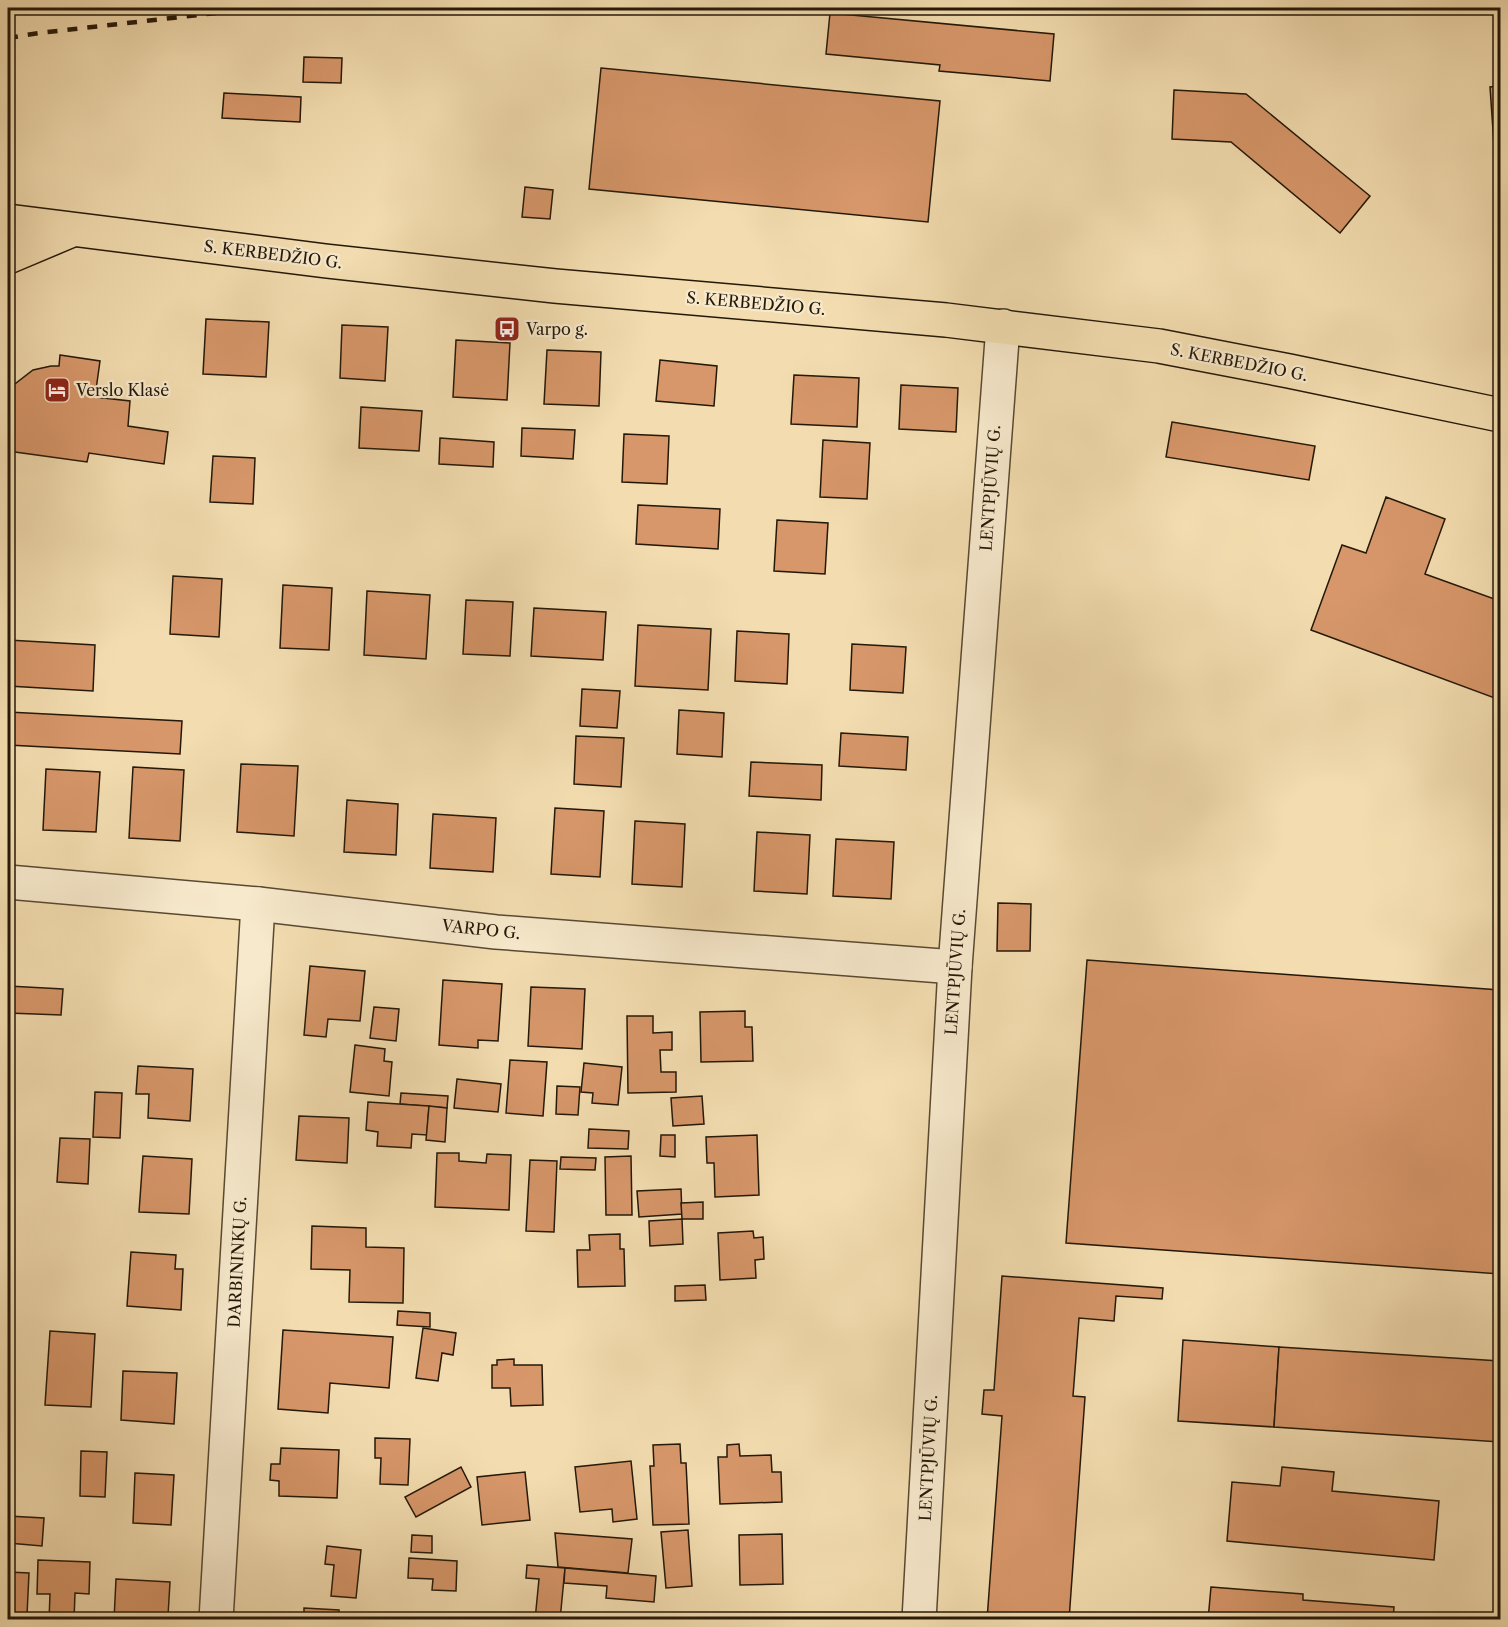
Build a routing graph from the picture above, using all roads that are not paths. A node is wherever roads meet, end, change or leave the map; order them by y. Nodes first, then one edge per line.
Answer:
1 (8, 222) edge
2 (75, 229) junction
3 (8, 257) edge
4 (1003, 326) junction
5 (1500, 415) edge
6 (8, 882) edge
7 (258, 904) junction
8 (955, 967) junction
9 (216, 1620) edge
10 (919, 1620) edge

1 - 2 main road, S. KERBEDŽIO G.
2 - 3 main road
2 - 4 main road, S. KERBEDŽIO G.
4 - 5 main road, S. KERBEDŽIO G.
4 - 8 street, LENTPJŪVIŲ G.
6 - 7 street, VARPO G.
7 - 8 street, VARPO G.
7 - 9 street, DARBININKŲ G.
8 - 10 street, LENTPJŪVIŲ G.

